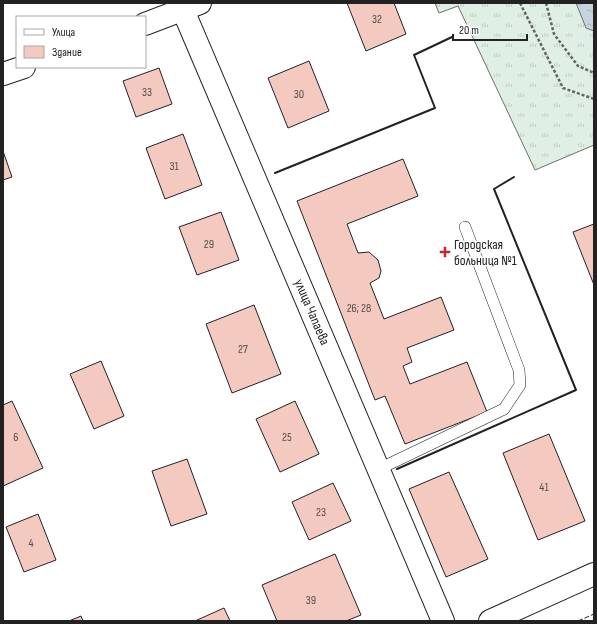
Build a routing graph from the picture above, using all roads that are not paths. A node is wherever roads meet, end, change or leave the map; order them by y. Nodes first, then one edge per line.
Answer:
1 (188, 5) edge
2 (146, 24) edge
3 (21, 68) edge
4 (3, 74) edge
5 (465, 228) dead end
6 (379, 469) junction
7 (594, 574) edge
8 (443, 621) edge
9 (490, 621) edge

1 - 2 street
1 - 6 street, улица Чапаева
3 - 4 street
5 - 6 lane
6 - 8 street, улица Чапаева
7 - 9 street

